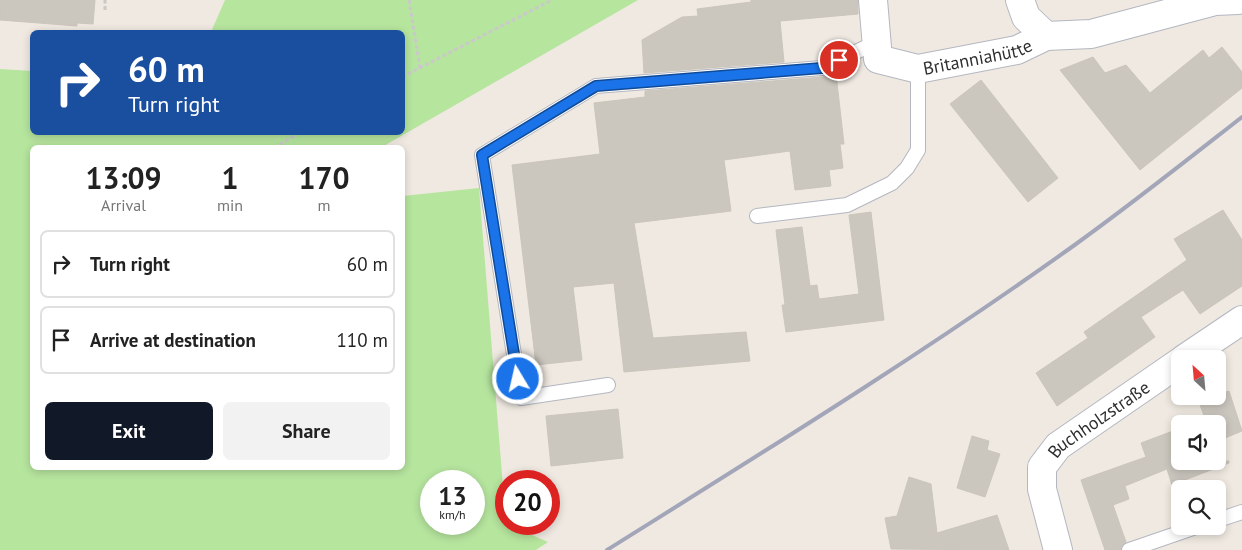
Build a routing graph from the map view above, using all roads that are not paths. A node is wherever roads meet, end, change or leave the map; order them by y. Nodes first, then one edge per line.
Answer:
1 (873, 0) edge
2 (1020, 0) edge
3 (1238, 0) edge
4 (1046, 36) junction
5 (877, 42) junction
6 (918, 69) junction
7 (757, 216) dead end
8 (1242, 320) edge
9 (1197, 350) edge
10 (1171, 368) edge
11 (608, 385) dead end
12 (1242, 512) edge
13 (1226, 517) edge
14 (1173, 535) edge
15 (1058, 550) edge
16 (1129, 550) edge

1 - 5 street, Britanniahütte
2 - 4 street
3 - 4 street
4 - 6 street, Britanniahütte
5 - 6 street, Britanniahütte
5 - 11 lane
6 - 7 lane
8 - 9 street
10 - 15 street, Buchholzstraße
12 - 13 lane
14 - 16 lane

